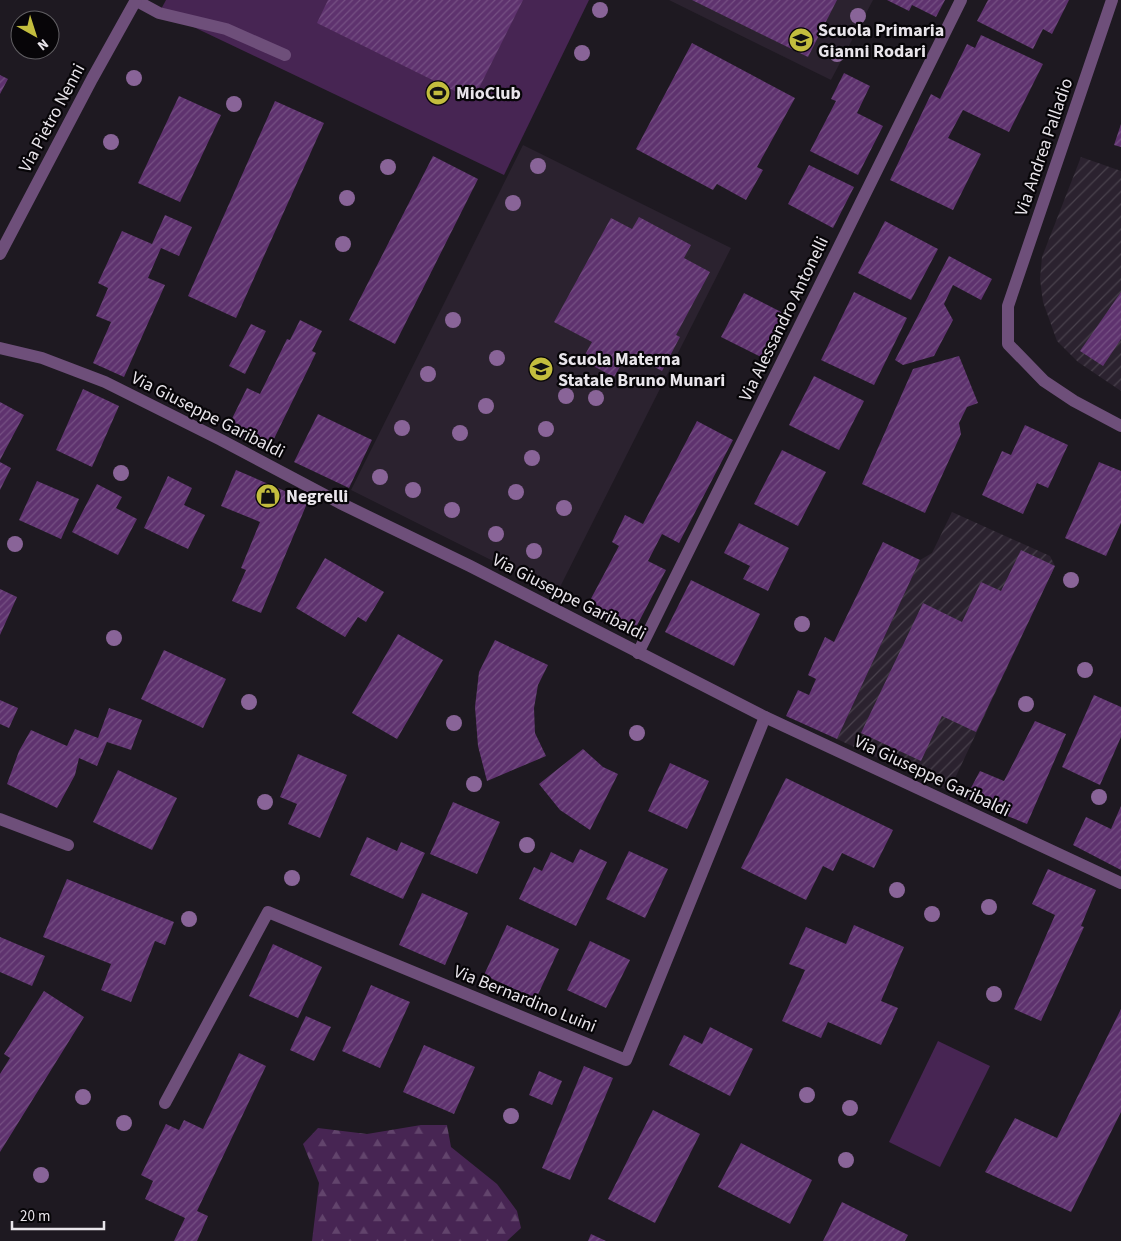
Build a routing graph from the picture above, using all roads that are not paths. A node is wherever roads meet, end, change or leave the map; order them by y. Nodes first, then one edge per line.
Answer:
1 (136, 0) edge
2 (961, 0) edge
3 (1112, 0) edge
4 (285, 56) dead end
5 (0, 254) edge
6 (0, 348) edge
7 (1121, 426) edge
8 (638, 653) junction
9 (765, 717) junction
10 (0, 819) edge
11 (68, 845) dead end
12 (1121, 883) edge
13 (165, 1103) dead end

1 - 4 street
1 - 5 street, Via Pietro Nenni
2 - 8 street, Via Alessandro Antonelli
3 - 7 street, Via Andrea Palladio
6 - 8 street, Via Giuseppe Garibaldi
8 - 9 street, Via Giuseppe Garibaldi
9 - 12 street, Via Giuseppe Garibaldi
9 - 13 street, Via Bernardino Luini
10 - 11 street

